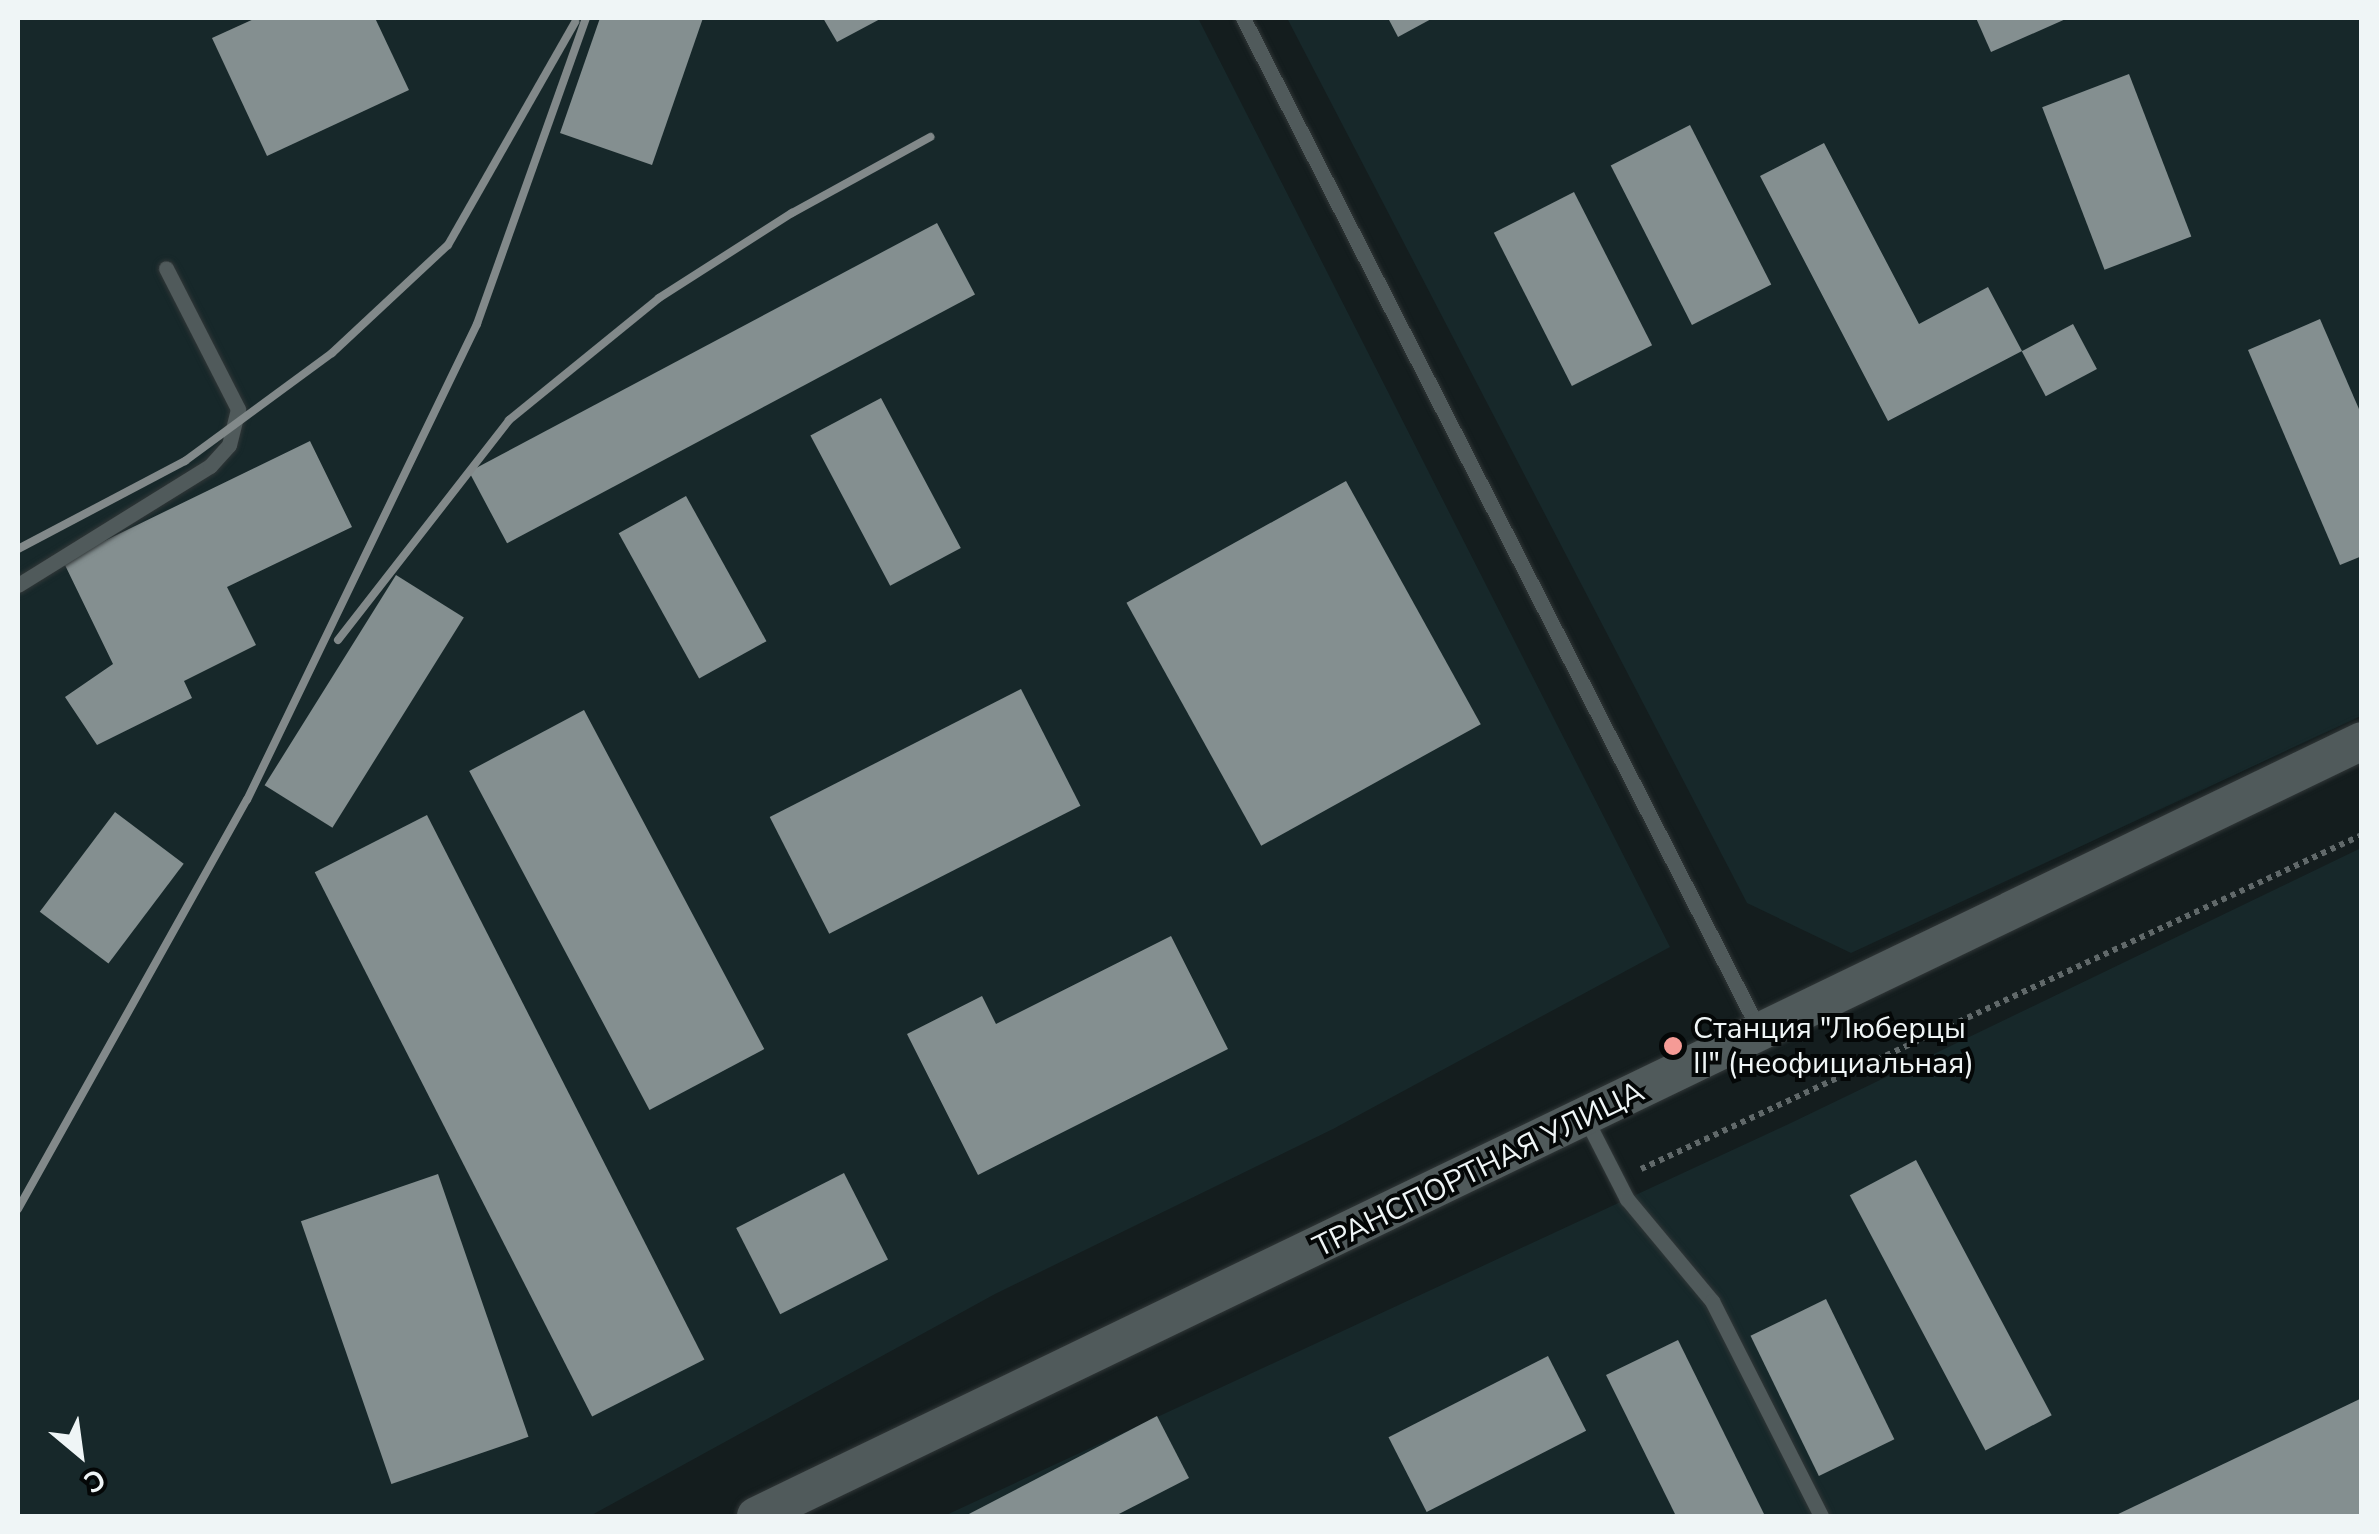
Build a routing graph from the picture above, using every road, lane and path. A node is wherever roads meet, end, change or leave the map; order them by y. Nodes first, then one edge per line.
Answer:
1 (1243, 18) edge
2 (166, 268) dead end
3 (18, 585) edge
4 (2362, 741) edge
5 (2362, 835) edge
6 (1761, 1033) junction
7 (1586, 1119) junction
8 (1617, 1180) junction
9 (756, 1516) edge
10 (1821, 1516) edge

1 - 6 lane
2 - 3 lane
4 - 6 street, ТРАНСПОРТНАЯ УЛИЦА
5 - 8 path
6 - 7 street, ТРАНСПОРТНАЯ УЛИЦА
7 - 8 lane
7 - 9 street, ТРАНСПОРТНАЯ УЛИЦА
8 - 10 lane

